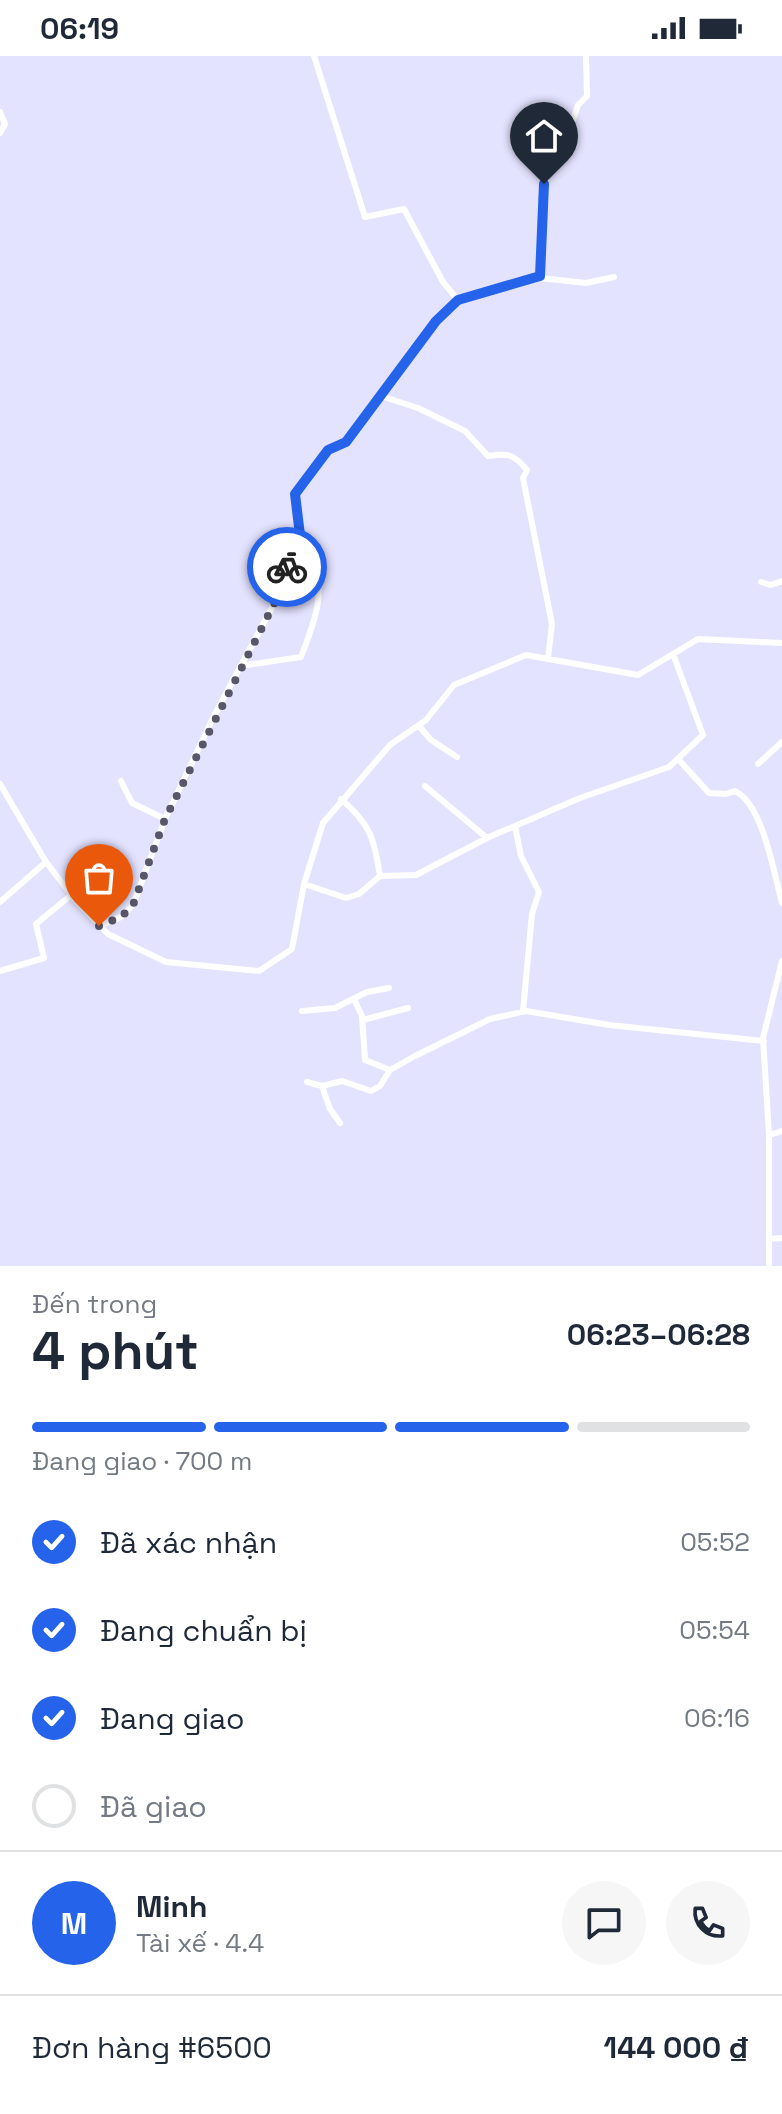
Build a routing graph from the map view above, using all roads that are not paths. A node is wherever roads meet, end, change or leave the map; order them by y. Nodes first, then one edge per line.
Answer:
1 (314, 56) edge
2 (586, 56) edge
3 (0, 112) edge
4 (0, 133) edge
5 (540, 276) junction
6 (614, 277) dead end
7 (458, 300) junction
8 (381, 396) junction
9 (294, 551) junction
10 (782, 581) edge
11 (761, 582) dead end
12 (782, 643) edge
13 (673, 654) junction
14 (548, 658) junction
15 (240, 666) junction
16 (419, 726) junction
17 (782, 742) edge
18 (457, 757) dead end
19 (679, 760) junction
20 (758, 764) dead end
21 (121, 781) dead end
22 (0, 784) edge
23 (425, 786) dead end
24 (341, 799) junction
25 (165, 819) junction
26 (515, 826) junction
27 (487, 838) junction
28 (46, 862) junction
29 (380, 876) junction
30 (304, 884) junction
31 (71, 895) junction
32 (0, 902) edge
33 (782, 903) edge
34 (99, 926) junction
35 (782, 961) edge
36 (0, 971) edge
37 (389, 988) dead end
38 (354, 999) junction
39 (408, 1008) dead end
40 (302, 1011) dead end
41 (523, 1011) junction
42 (363, 1020) junction
43 (764, 1041) junction
44 (390, 1070) junction
45 (307, 1082) dead end
46 (322, 1086) junction
47 (340, 1123) dead end
48 (782, 1131) edge
49 (769, 1135) junction
50 (782, 1238) edge
51 (769, 1239) junction
52 (769, 1266) edge

1 - 7 street
2 - 5 street
3 - 4 street
5 - 6 street
5 - 7 street
7 - 8 street
8 - 9 street
8 - 14 street
9 - 15 street
9 - 15 street
10 - 11 street
12 - 13 street
13 - 14 street
13 - 19 street
14 - 16 street
15 - 25 street
16 - 18 street
16 - 24 street
17 - 20 street
19 - 26 street
19 - 33 street
21 - 25 street
22 - 28 street
23 - 27 street
24 - 29 street
24 - 30 street
25 - 34 street
26 - 27 street
26 - 41 street
27 - 29 street
28 - 31 street
28 - 32 street
29 - 30 street
30 - 34 street
31 - 34 street
31 - 36 street
35 - 43 street
37 - 38 street
38 - 40 street
38 - 42 street
39 - 42 street
41 - 43 street
41 - 44 street
42 - 44 street
43 - 49 street
44 - 46 street
45 - 46 street
46 - 47 street
48 - 49 street
49 - 51 street
50 - 51 street
51 - 52 street

